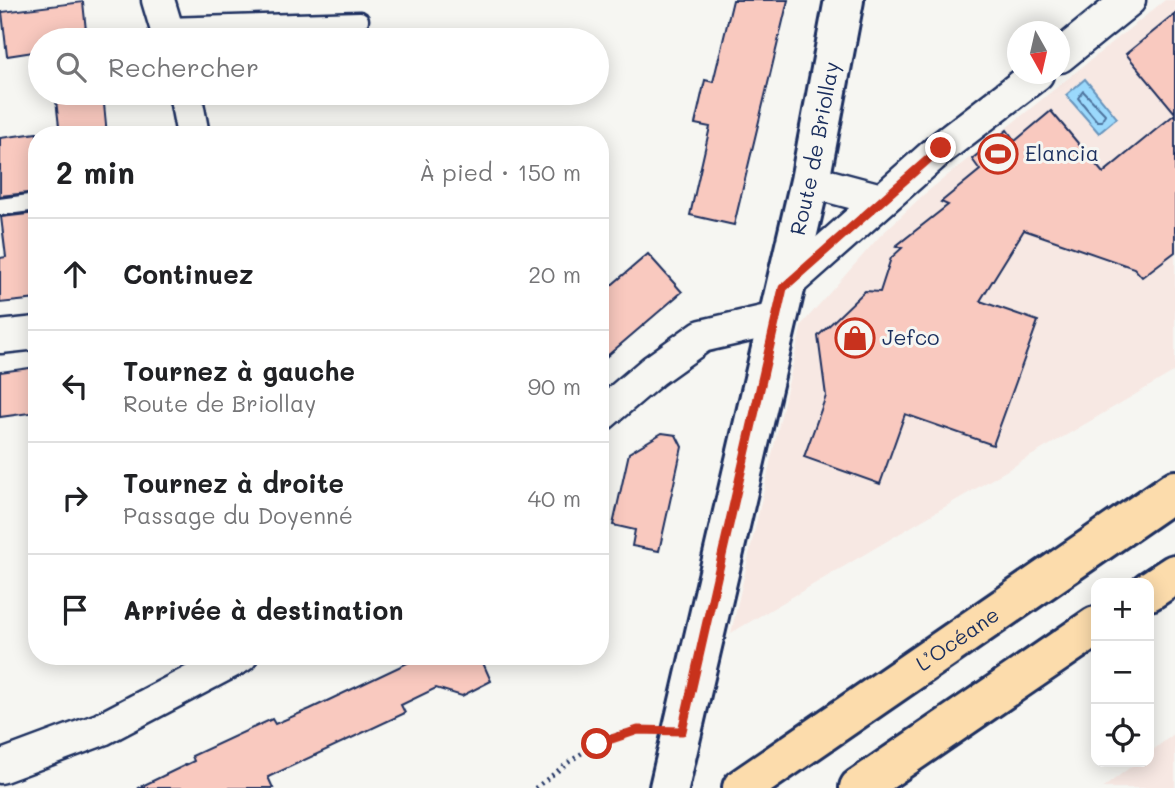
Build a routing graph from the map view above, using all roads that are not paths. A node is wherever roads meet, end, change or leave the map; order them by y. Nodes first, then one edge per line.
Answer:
1 (844, 0) edge
2 (1129, 0) edge
3 (360, 20) dead end
4 (165, 22) edge
5 (1070, 47) edge
6 (1024, 84) edge
7 (187, 105) edge
8 (191, 126) edge
9 (810, 181) junction
10 (881, 200) junction
11 (28, 203) edge
12 (0, 207) edge
13 (779, 304) junction
14 (28, 334) edge
15 (0, 337) edge
16 (609, 408) edge
17 (1175, 491) edge
18 (1175, 574) edge
19 (1154, 588) edge
20 (1091, 629) edge
21 (224, 665) edge
22 (0, 767) edge
23 (669, 788) edge
24 (742, 788) edge
25 (859, 788) edge

1 - 9 street, Route de Briollay
2 - 5 street
3 - 4 lane
6 - 10 street
7 - 8 street
9 - 10 street
9 - 13 street, Route de Briollay
10 - 13 street
11 - 12 lane
13 - 16 street
13 - 23 street, Route de Briollay
14 - 15 street
17 - 24 highway, L’Océane
18 - 19 highway
20 - 25 highway
21 - 22 street

